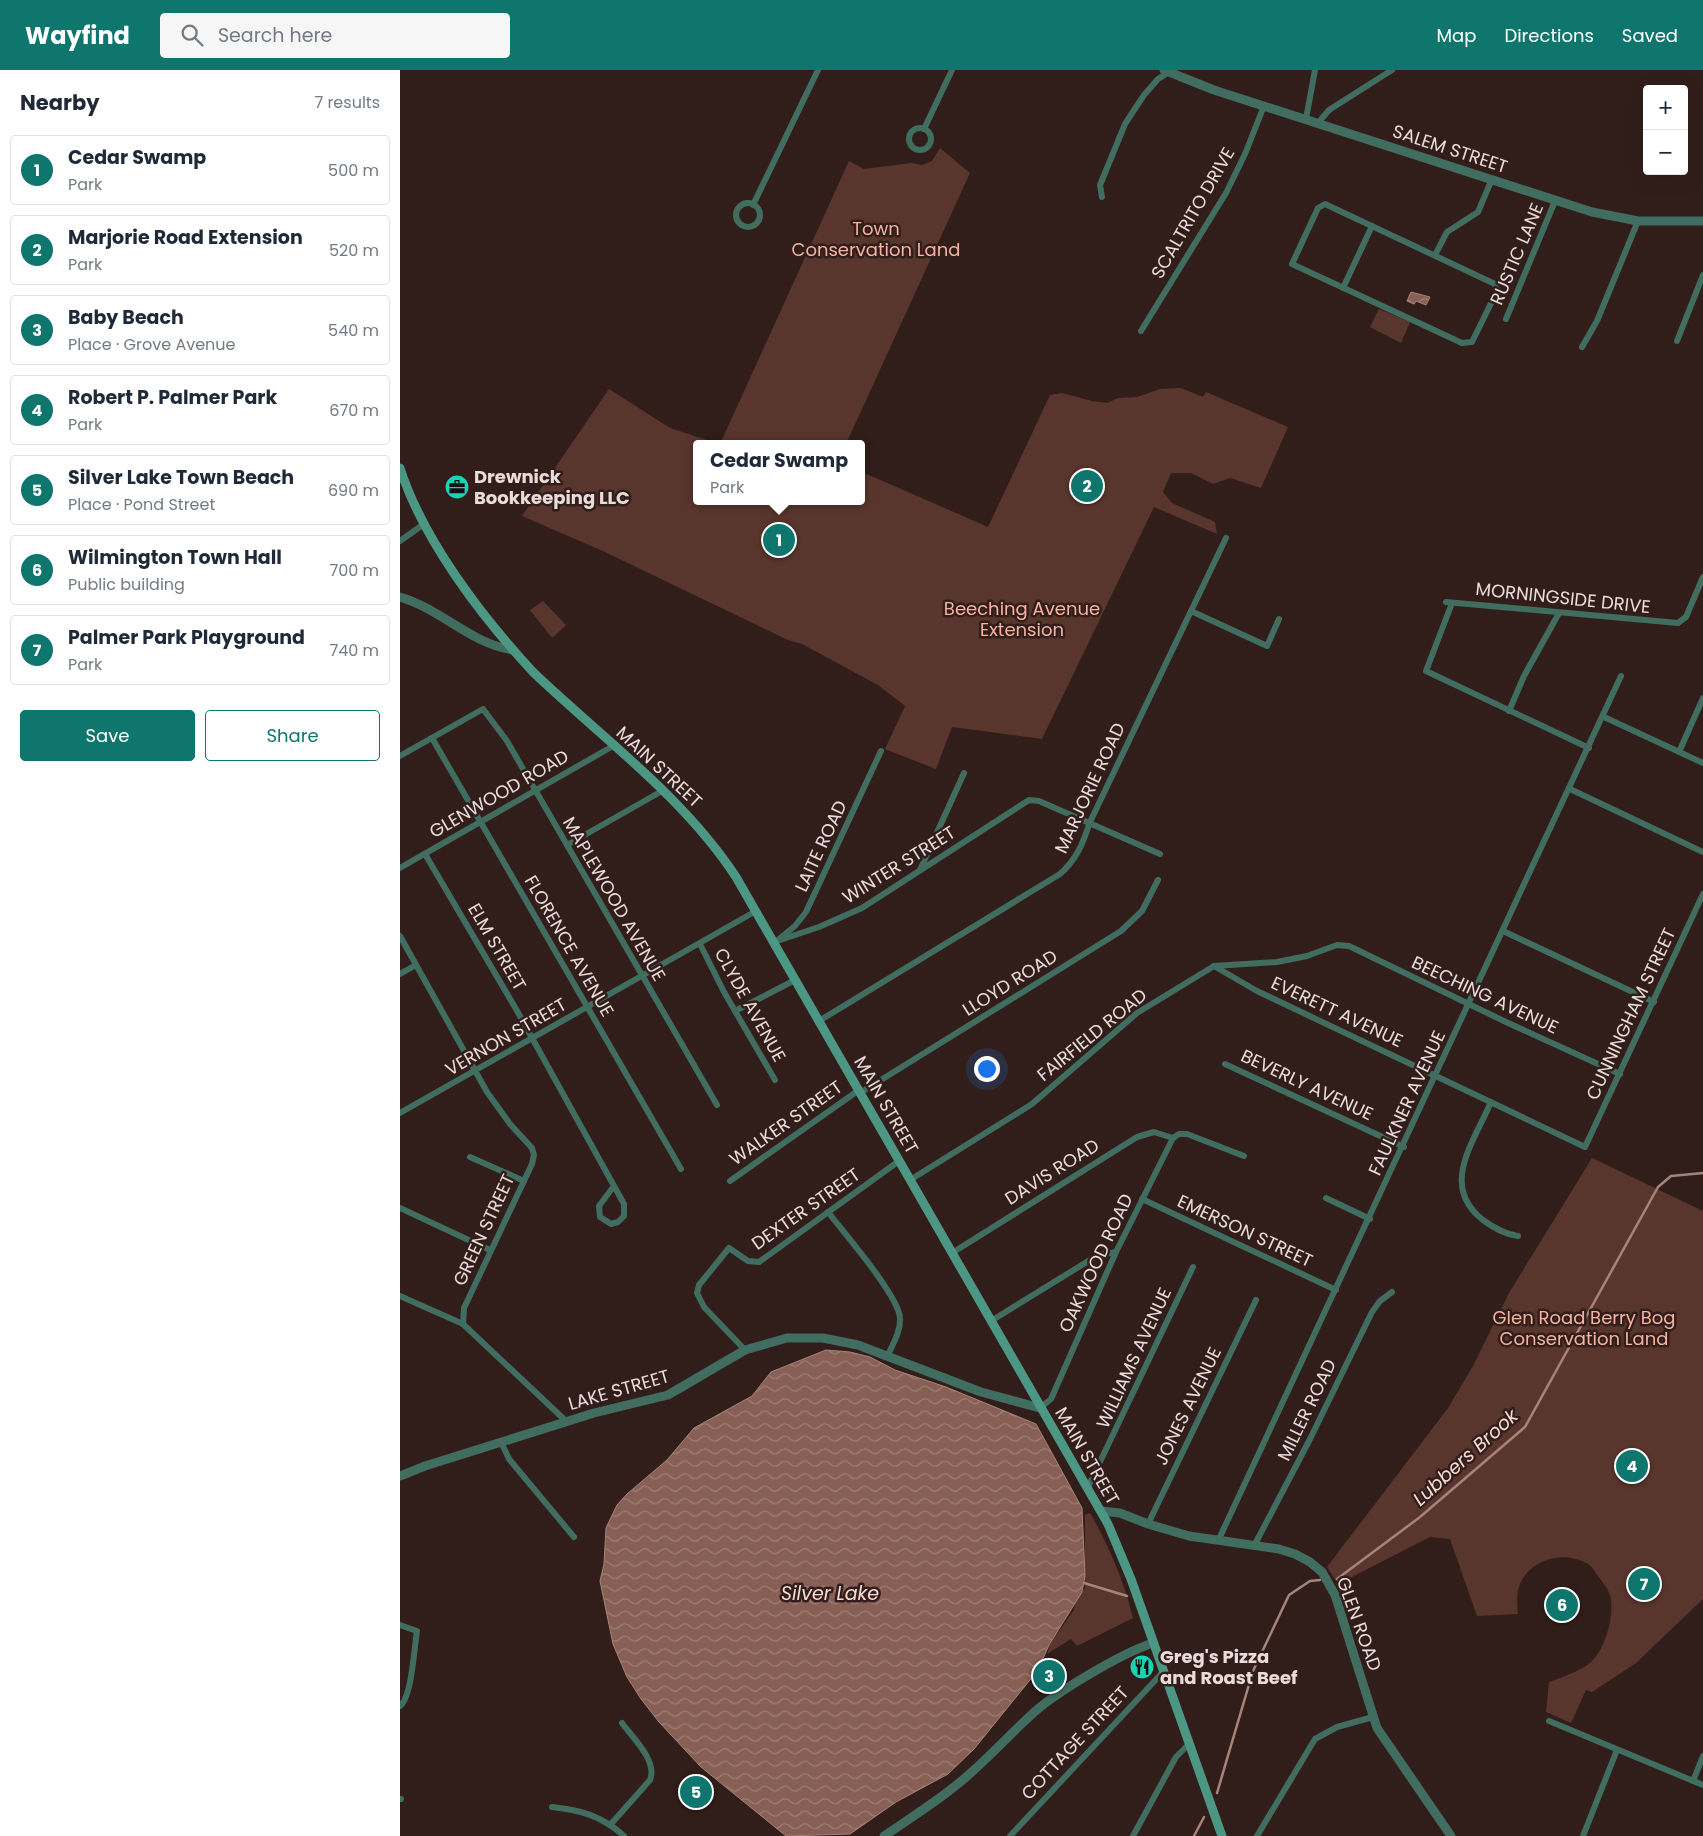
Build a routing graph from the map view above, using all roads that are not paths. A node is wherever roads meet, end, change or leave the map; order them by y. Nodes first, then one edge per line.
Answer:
1 (818, 70) edge
2 (952, 70) edge
3 (1315, 70) edge
4 (1392, 70) edge
5 (1167, 71) edge
6 (1264, 106) junction
7 (1306, 119) junction
8 (1318, 123) junction
9 (924, 129) dead end
10 (1492, 180) junction
11 (1102, 197) dead end
12 (1555, 201) junction
13 (753, 205) dead end
14 (1638, 220) junction
15 (1703, 221) edge
16 (1372, 226) junction
17 (1434, 255) junction
18 (1703, 275) edge
19 (1343, 288) junction
20 (1506, 319) dead end
21 (1141, 331) dead end
22 (1677, 341) dead end
23 (1582, 347) dead end
24 (400, 468) edge
25 (424, 524) junction
26 (1226, 538) dead end
27 (400, 541) edge
28 (1703, 577) edge
29 (400, 597) edge
30 (1191, 611) junction
31 (1559, 613) junction
32 (1279, 620) dead end
33 (513, 650) junction
34 (1621, 676) dead end
35 (1703, 698) edge
36 (1509, 711) junction
37 (1604, 716) junction
38 (432, 738) junction
39 (613, 746) junction
40 (1589, 748) junction
41 (881, 751) dead end
42 (1679, 752) junction
43 (400, 756) edge
44 (1703, 763) edge
45 (964, 773) dead end
46 (1570, 789) junction
47 (535, 791) junction
48 (662, 791) junction
49 (1090, 822) junction
50 (480, 823) junction
51 (566, 845) junction
52 (1703, 852) edge
53 (425, 854) junction
54 (1160, 854) dead end
55 (400, 868) edge
56 (920, 870) junction
57 (1158, 880) dead end
58 (1703, 894) edge
59 (756, 911) junction
60 (1503, 931) junction
61 (400, 936) edge
62 (774, 942) junction
63 (700, 944) junction
64 (1337, 945) joint
65 (416, 965) junction
66 (1214, 966) junction
67 (400, 974) edge
68 (642, 976) junction
69 (795, 980) junction
70 (1654, 1002) junction
71 (1470, 1004) junction
72 (586, 1008) junction
73 (735, 1011) junction
74 (819, 1021) junction
75 (532, 1039) junction
76 (1225, 1064) dead end
77 (476, 1071) junction
78 (1620, 1074) junction
79 (1437, 1076) junction
80 (774, 1080) dead end
81 (859, 1092) junction
82 (1491, 1102) junction
83 (717, 1105) dead end
84 (400, 1113) edge
85 (1173, 1138) junction
86 (1404, 1146) junction
87 (1585, 1147) joint
88 (1244, 1156) dead end
89 (470, 1157) dead end
90 (899, 1161) junction
91 (681, 1169) dead end
92 (910, 1180) junction
93 (524, 1181) junction
94 (730, 1181) dead end
95 (614, 1186) junction
96 (1326, 1198) dead end
97 (1142, 1199) junction
98 (400, 1208) edge
99 (828, 1212) junction
100 (1370, 1218) junction
101 (1518, 1236) dead end
102 (490, 1250) junction
103 (952, 1252) junction
104 (1116, 1252) junction
105 (1193, 1267) dead end
106 (1336, 1290) junction
107 (1392, 1292) dead end
108 (400, 1296) edge
109 (1256, 1300) dead end
110 (991, 1321) junction
111 (463, 1324) junction
112 (744, 1350) junction
113 (888, 1355) junction
114 (1040, 1408) junction
115 (567, 1422) junction
116 (501, 1442) junction
117 (400, 1476) edge
118 (1087, 1489) junction
119 (1101, 1511) junction
120 (1148, 1524) junction
121 (574, 1537) dead end
122 (1218, 1542) junction
123 (1254, 1546) junction
124 (400, 1625) edge
125 (1153, 1644) junction
126 (1163, 1672) junction
127 (401, 1706) edge
128 (1373, 1717) junction
129 (1548, 1721) dead end
130 (622, 1723) dead end
131 (1189, 1744) junction
132 (1617, 1750) junction
133 (1703, 1756) edge
134 (1693, 1781) junction
135 (1703, 1785) edge
136 (552, 1807) dead end
137 (611, 1824) junction
138 (624, 1836) edge
139 (884, 1836) edge
140 (1010, 1836) edge
141 (1133, 1836) edge
142 (1222, 1836) edge
143 (1257, 1836) edge
144 (1451, 1836) edge
145 (1583, 1836) edge

1 - 13 street
2 - 9 street
3 - 7 street
4 - 8 street
5 - 6 street, SALEM STREET
5 - 11 street
6 - 7 street, SALEM STREET
6 - 21 street, SCALTRITO DRIVE
7 - 8 street, SALEM STREET
8 - 10 street, SALEM STREET
10 - 12 street, SALEM STREET
10 - 17 street
12 - 14 street, SALEM STREET
12 - 20 street, RUSTIC LANE
14 - 15 street, SALEM STREET
14 - 23 street
16 - 17 street
16 - 19 street
16 - 19 street
17 - 19 street
18 - 22 street
24 - 25 main road, MAIN STREET
25 - 27 street
25 - 33 main road, MAIN STREET
26 - 30 street, MARJORIE ROAD
28 - 31 street, MORNINGSIDE DRIVE
29 - 33 street
30 - 32 street
30 - 49 street, MARJORIE ROAD
31 - 36 street
31 - 36 street, MORNINGSIDE DRIVE
33 - 39 main road, MAIN STREET
34 - 37 street, FAULKNER AVENUE
35 - 42 street
36 - 40 street
37 - 40 street, FAULKNER AVENUE
37 - 42 street
38 - 43 street
38 - 47 street, MAPLEWOOD AVENUE
38 - 50 street, FLORENCE AVENUE
39 - 47 street, GLENWOOD ROAD
39 - 48 main road, MAIN STREET
40 - 46 street, FAULKNER AVENUE
41 - 62 street, LAITE ROAD
42 - 44 street
45 - 56 street
46 - 52 street
46 - 60 street, FAULKNER AVENUE
47 - 50 street, GLENWOOD ROAD
47 - 51 street, MAPLEWOOD AVENUE
48 - 51 street
48 - 59 main road, MAIN STREET
49 - 54 street
49 - 56 street, WINTER STREET
49 - 74 street, MARJORIE ROAD
50 - 53 street, GLENWOOD ROAD
50 - 72 street, FLORENCE AVENUE
51 - 68 street, MAPLEWOOD AVENUE
53 - 55 street, GLENWOOD ROAD
53 - 75 street, ELM STREET
56 - 62 street, WINTER STREET
57 - 81 street, LLOYD ROAD
58 - 70 street, CUNNINGHAM STREET
59 - 62 main road, MAIN STREET
59 - 63 street, VERNON STREET
60 - 70 street
60 - 71 street, FAULKNER AVENUE
61 - 65 street
62 - 69 main road, MAIN STREET
63 - 68 street, VERNON STREET
63 - 73 street, CLYDE AVENUE
64 - 66 street, FAIRFIELD ROAD
64 - 71 street, BEECHING AVENUE
65 - 67 street
65 - 77 street
66 - 79 street, EVERETT AVENUE
66 - 92 street, FAIRFIELD ROAD
68 - 72 street, VERNON STREET
68 - 83 street, MAPLEWOOD AVENUE
69 - 73 street
69 - 74 main road, MAIN STREET
70 - 78 street, CUNNINGHAM STREET
71 - 78 street, BEECHING AVENUE
71 - 79 street, FAULKNER AVENUE
72 - 75 street, VERNON STREET
72 - 91 street, FLORENCE AVENUE
73 - 80 street, CLYDE AVENUE
74 - 81 main road, MAIN STREET
75 - 77 street, VERNON STREET
75 - 95 street, ELM STREET
76 - 86 street, BEVERLY AVENUE
77 - 84 street, VERNON STREET
77 - 93 street, GREEN STREET
78 - 87 street, CUNNINGHAM STREET
79 - 82 street, EVERETT AVENUE
79 - 86 street, FAULKNER AVENUE
81 - 90 main road, MAIN STREET
81 - 94 street, WALKER STREET
82 - 87 street, EVERETT AVENUE
82 - 101 street
85 - 88 street
85 - 97 street, OAKWOOD ROAD
85 - 103 street, DAVIS ROAD
86 - 100 street, FAULKNER AVENUE
89 - 93 street
90 - 92 main road, MAIN STREET
90 - 99 street, DEXTER STREET
92 - 103 main road, MAIN STREET
93 - 102 street, GREEN STREET
95 - 95 street, ELM STREET
96 - 100 street
97 - 104 street, OAKWOOD ROAD
97 - 106 street, EMERSON STREET
98 - 102 street
99 - 112 street, DEXTER STREET
99 - 113 street
100 - 106 street, FAULKNER AVENUE
102 - 111 street, GREEN STREET
103 - 110 main road, MAIN STREET
104 - 110 street
104 - 114 street, OAKWOOD ROAD
105 - 118 street, WILLIAMS AVENUE
106 - 122 street, FAULKNER AVENUE
107 - 123 street, MILLER ROAD
108 - 111 street
109 - 120 street, JONES AVENUE
110 - 114 main road, MAIN STREET
111 - 115 street
112 - 113 street, LAKE STREET
112 - 115 street, LAKE STREET
113 - 114 street, LAKE STREET
114 - 118 main road, MAIN STREET
115 - 116 street, LAKE STREET
116 - 117 street, LAKE STREET
116 - 121 street
118 - 119 main road, MAIN STREET
119 - 120 street, GLEN ROAD
119 - 125 main road, MAIN STREET
120 - 122 street, GLEN ROAD
122 - 123 street, GLEN ROAD
123 - 128 street, GLEN ROAD
124 - 127 street
125 - 126 main road, MAIN STREET
125 - 139 street
126 - 131 main road, MAIN STREET
126 - 140 street, COTTAGE STREET
128 - 143 street
128 - 144 street, GLEN ROAD
129 - 132 street
130 - 137 street
131 - 141 street
131 - 142 main road, MAIN STREET
132 - 134 street
132 - 145 street
133 - 134 street
134 - 135 street
136 - 137 street
137 - 138 street

